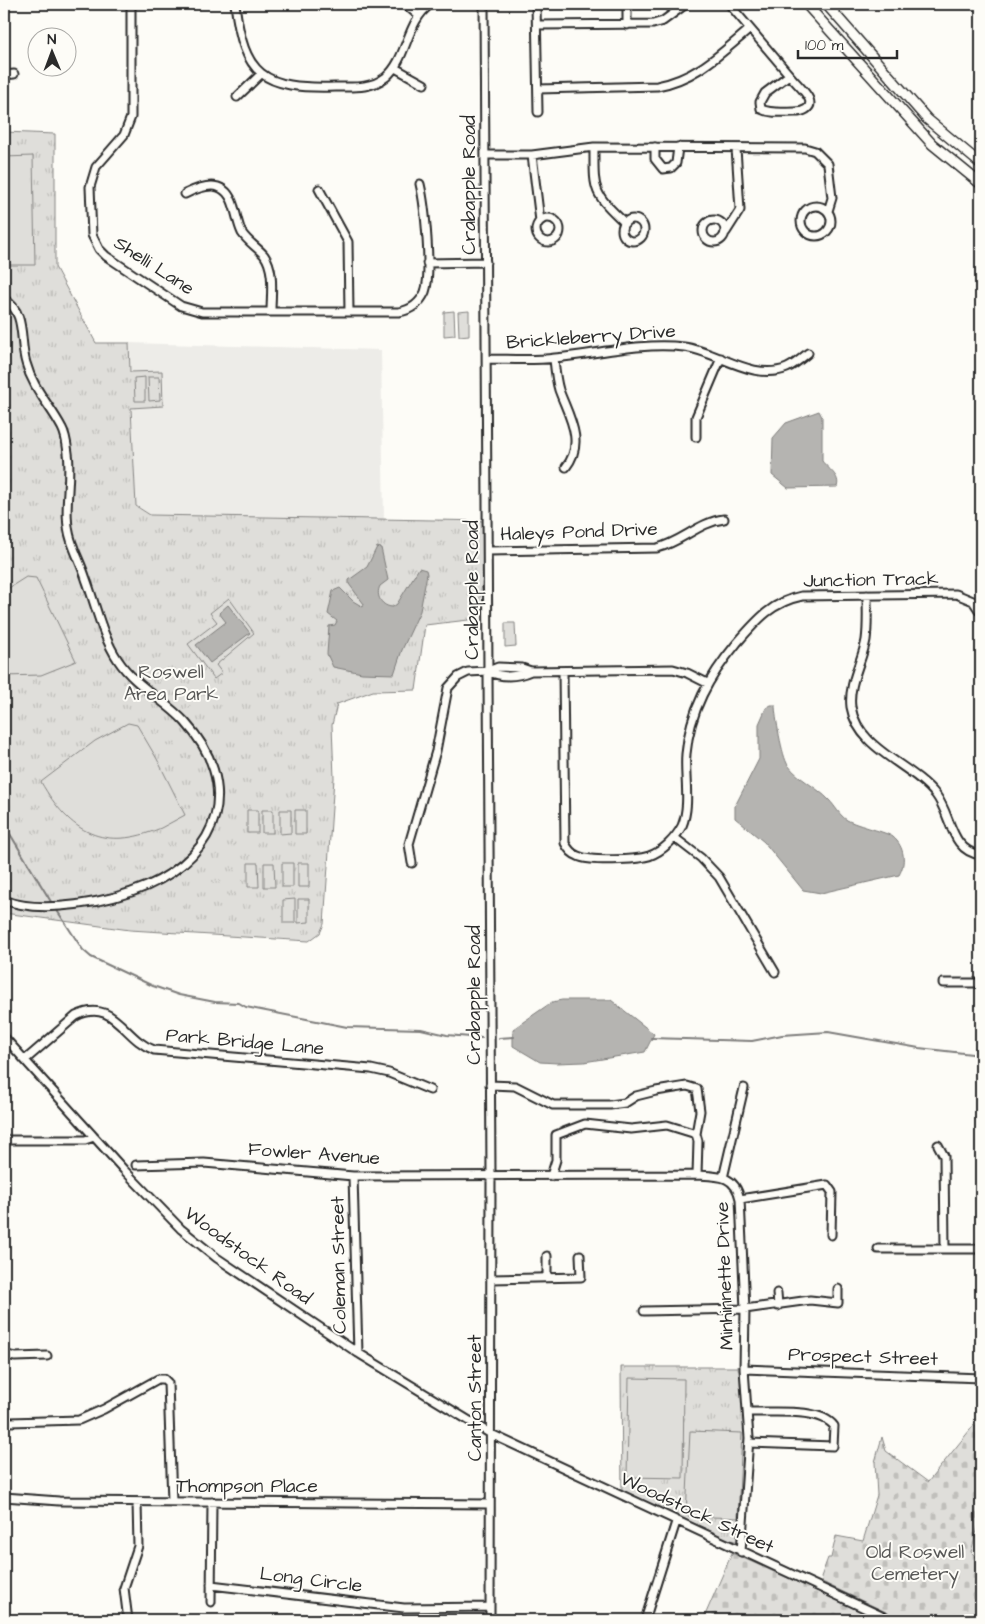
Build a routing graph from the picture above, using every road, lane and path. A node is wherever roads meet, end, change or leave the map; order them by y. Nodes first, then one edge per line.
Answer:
1 (131, 4) edge
2 (235, 4) edge
3 (405, 4) edge
4 (431, 4) edge
5 (484, 4) edge
6 (536, 4) edge
7 (627, 4) edge
8 (686, 4) edge
9 (729, 4) edge
10 (806, 4) edge
11 (826, 4) edge
12 (418, 15) junction
13 (537, 25) junction
14 (627, 25) junction
15 (750, 29) junction
16 (395, 68) junction
17 (14, 74) dead end
18 (261, 74) junction
19 (4, 75) edge
20 (789, 75) junction
21 (424, 84) dead end
22 (538, 89) junction
23 (237, 97) dead end
24 (538, 112) dead end
25 (594, 147) junction
26 (655, 147) junction
27 (678, 147) junction
28 (736, 148) junction
29 (532, 155) junction
30 (485, 156) junction
31 (981, 164) edge
32 (420, 184) dead end
33 (981, 184) edge
34 (320, 189) dead end
35 (185, 194) dead end
36 (828, 211) junction
37 (540, 221) dead end
38 (625, 223) dead end
39 (726, 232) dead end
40 (486, 262) junction
41 (426, 263) junction
42 (4, 299) edge
43 (270, 312) junction
44 (349, 312) junction
45 (808, 353) dead end
46 (554, 358) junction
47 (721, 358) junction
48 (487, 359) junction
49 (696, 437) dead end
50 (566, 468) dead end
51 (724, 519) dead end
52 (488, 552) junction
53 (867, 595) junction
54 (981, 613) edge
55 (488, 671) junction
56 (563, 671) junction
57 (707, 683) junction
58 (674, 838) junction
59 (981, 855) edge
60 (412, 863) dead end
61 (4, 900) edge
62 (775, 972) dead end
63 (943, 983) dead end
64 (981, 983) edge
65 (4, 1036) edge
66 (25, 1060) junction
67 (490, 1085) junction
68 (744, 1088) dead end
69 (430, 1090) dead end
70 (696, 1134) junction
71 (94, 1137) junction
72 (4, 1140) edge
73 (938, 1145) dead end
74 (136, 1165) dead end
75 (491, 1175) junction
76 (697, 1175) junction
77 (354, 1176) junction
78 (551, 1176) junction
79 (723, 1178) junction
80 (740, 1199) junction
81 (831, 1235) dead end
82 (878, 1249) dead end
83 (945, 1249) junction
84 (981, 1249) edge
85 (580, 1255) dead end
86 (547, 1256) dead end
87 (491, 1278) junction
88 (547, 1278) junction
89 (838, 1289) dead end
90 (777, 1293) dead end
91 (778, 1306) junction
92 (745, 1309) junction
93 (644, 1311) dead end
94 (358, 1353) junction
95 (4, 1354) edge
96 (47, 1356) dead end
97 (744, 1368) junction
98 (175, 1378) dead end
99 (981, 1378) edge
100 (168, 1383) junction
101 (748, 1412) junction
102 (10, 1422) dead end
103 (491, 1434) junction
104 (749, 1443) junction
105 (4, 1497) edge
106 (137, 1502) junction
107 (172, 1502) junction
108 (212, 1502) junction
109 (490, 1504) junction
110 (676, 1522) junction
111 (741, 1552) junction
112 (211, 1585) junction
113 (211, 1602) dead end
114 (490, 1607) junction
115 (128, 1620) edge
116 (490, 1620) edge
117 (645, 1620) edge
118 (890, 1620) edge

1 - 43 street, Shelli Lane
2 - 18 street
3 - 12 street
4 - 12 street
5 - 30 street, Crabapple Road
6 - 13 street
7 - 14 street
8 - 14 street
9 - 15 street
10 - 33 main road
11 - 31 main road
12 - 16 street
13 - 14 street
13 - 22 street
15 - 20 street
15 - 22 street
16 - 18 street
16 - 21 street
17 - 19 street
18 - 23 street
20 - 20 street
22 - 24 street
25 - 26 street
25 - 29 street
25 - 38 street
26 - 27 street
26 - 27 street
27 - 28 street
28 - 36 street
28 - 39 street
29 - 30 street
29 - 37 street
30 - 40 street, Crabapple Road
32 - 41 street, Shelli Lane
34 - 44 street
35 - 43 street
36 - 36 street
40 - 41 street
40 - 48 street, Crabapple Road
41 - 44 street, Shelli Lane
42 - 61 street
43 - 44 street, Shelli Lane
45 - 47 street, Brickleberry Drive
46 - 47 street, Brickleberry Drive
46 - 48 street, Brickleberry Drive
46 - 50 street
47 - 49 street
48 - 52 street, Crabapple Road
51 - 52 street, Haleys Pond Drive
52 - 55 street, Crabapple Road
53 - 54 street, Junction Track
53 - 57 street, Junction Track
53 - 59 street
55 - 56 street
55 - 60 street
55 - 67 street, Crabapple Road
56 - 57 street
56 - 58 street, Junction Track
57 - 58 street, Junction Track
58 - 62 street
63 - 64 street
65 - 66 street, Woodstock Road
66 - 69 street, Park Bridge Lane
66 - 71 street, Woodstock Road
67 - 70 street
67 - 75 street, Crabapple Road
68 - 79 street
70 - 76 street
70 - 78 street
71 - 72 street
71 - 94 street, Woodstock Road
73 - 83 street
74 - 77 street, Fowler Avenue
75 - 77 street, Fowler Avenue
75 - 78 street, Minhinnette Drive
75 - 87 street, Canton Street
76 - 78 street, Minhinnette Drive
76 - 79 street, Minhinnette Drive
77 - 94 street, Coleman Street
79 - 80 street, Minhinnette Drive
80 - 81 street
80 - 92 street, Minhinnette Drive
82 - 83 street
83 - 84 street
85 - 88 street
86 - 88 street
87 - 88 street
87 - 103 street, Canton Street
89 - 91 street
90 - 91 street
91 - 92 street
92 - 93 street
92 - 97 street, Minhinnette Drive
94 - 103 street, Woodstock Road
95 - 96 street
97 - 99 street, Prospect Street
97 - 101 street, Minhinnette Drive
98 - 100 street
100 - 102 street
100 - 107 street
101 - 104 street, Minhinnette Drive
101 - 104 street
103 - 109 street, Canton Street
103 - 110 street, Woodstock Street
104 - 111 street, Minhinnette Drive
105 - 106 street, Thompson Place
106 - 107 street, Thompson Place
106 - 115 street
107 - 108 street, Thompson Place
108 - 109 street, Thompson Place
108 - 112 street
109 - 114 street, Canton Street
110 - 111 street, Woodstock Street
110 - 117 street
111 - 118 street, Woodstock Street
112 - 113 street
112 - 114 street, Long Circle
114 - 116 street, Canton Street

